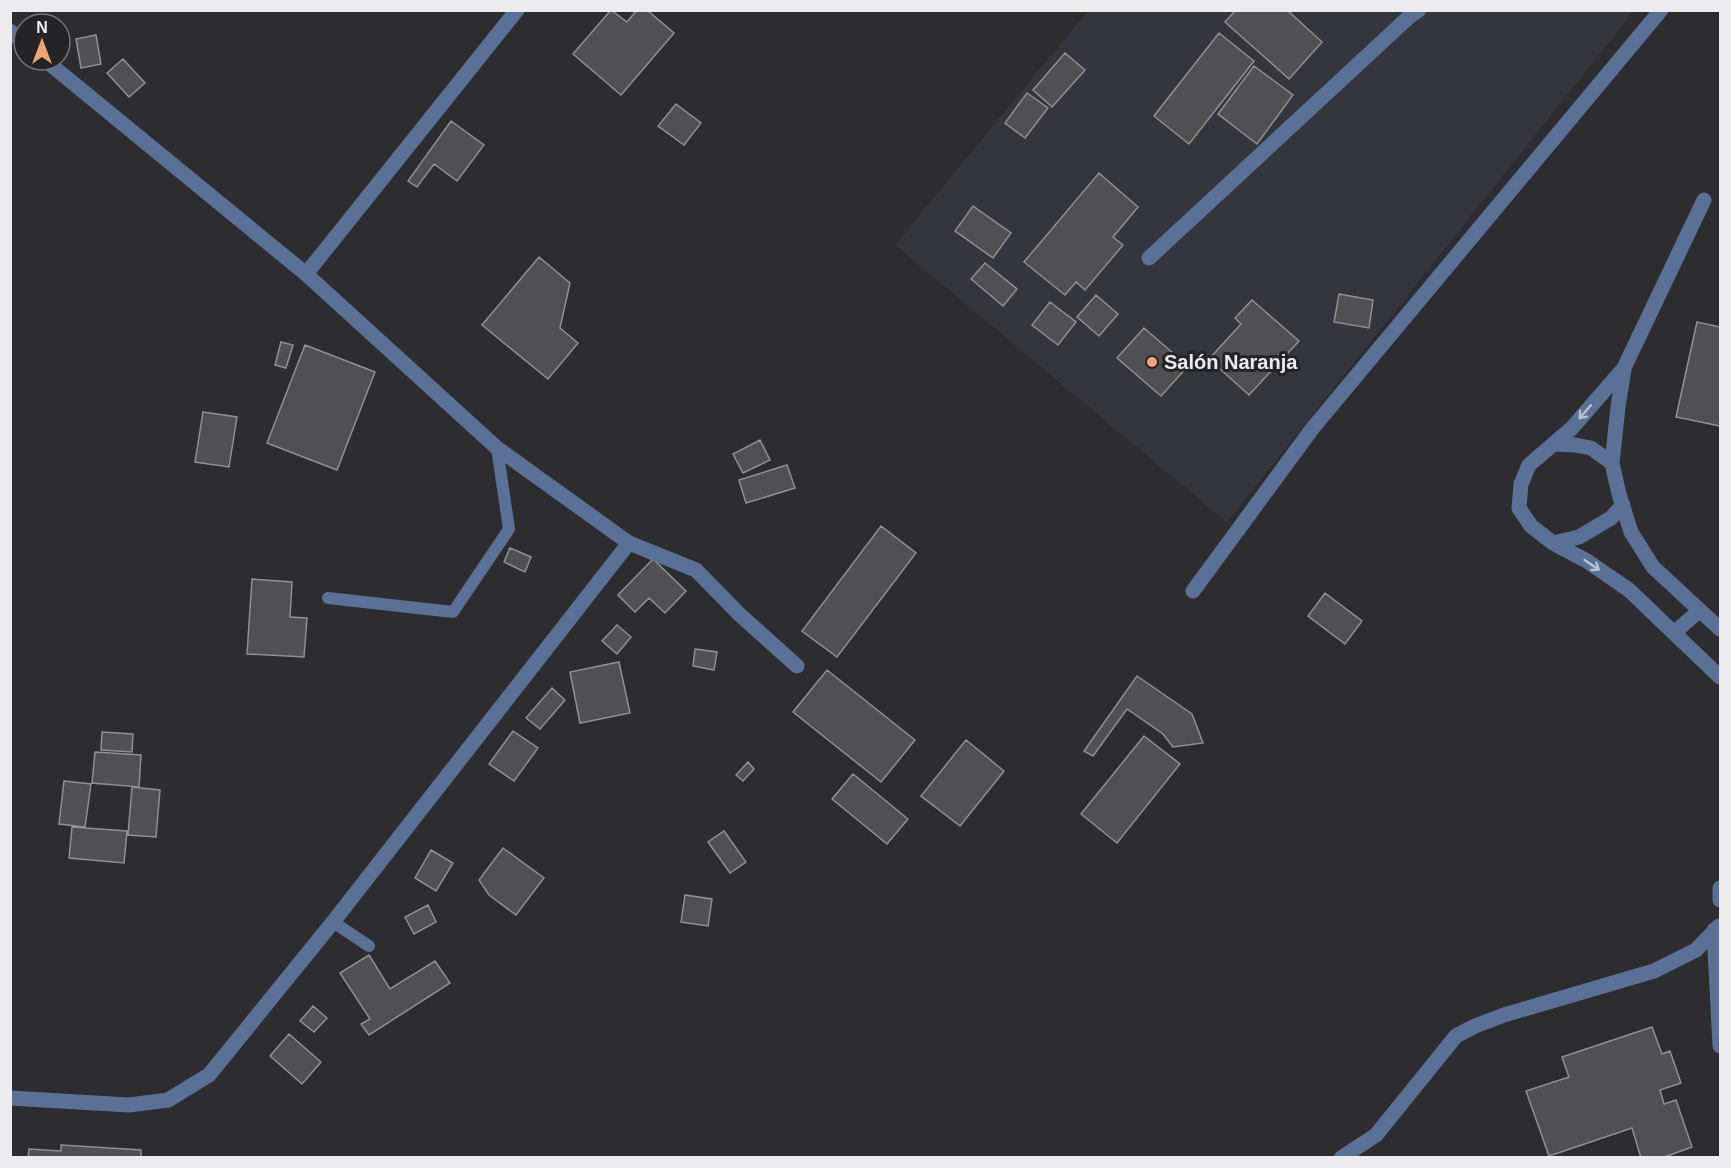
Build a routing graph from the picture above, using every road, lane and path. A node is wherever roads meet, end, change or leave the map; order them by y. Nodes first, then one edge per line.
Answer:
1 (517, 10) edge
2 (1419, 10) edge
3 (1661, 10) edge
4 (60, 72) edge
5 (1704, 200) dead end
6 (1149, 258) dead end
7 (306, 274) junction
8 (1624, 368) junction
9 (1554, 444) junction
10 (497, 448) junction
11 (1612, 463) junction
12 (1623, 505) junction
13 (629, 543) junction
14 (1553, 543) junction
15 (1193, 591) dead end
16 (328, 598) dead end
17 (1700, 610) junction
18 (1720, 629) edge
19 (1674, 633) junction
20 (797, 666) dead end
21 (1720, 677) edge
22 (1720, 888) edge
23 (1720, 900) edge
24 (333, 922) junction
25 (1719, 925) edge
26 (369, 946) dead end
27 (1720, 1046) edge
28 (10, 1098) edge
29 (1341, 1158) edge

1 - 7 street
2 - 6 street
3 - 15 street
4 - 7 street
5 - 8 street
7 - 10 street
8 -> 9 street
8 - 11 street
9 - 11 street
9 - 14 street
10 - 13 street
10 - 16 lane
11 - 12 street
12 - 14 street
12 - 17 street
13 - 20 street
13 - 24 street
14 -> 19 street
17 - 18 street
17 - 19 street
19 - 21 street
22 - 23 street
24 - 26 lane
24 - 28 street
25 - 27 street
25 - 29 street

